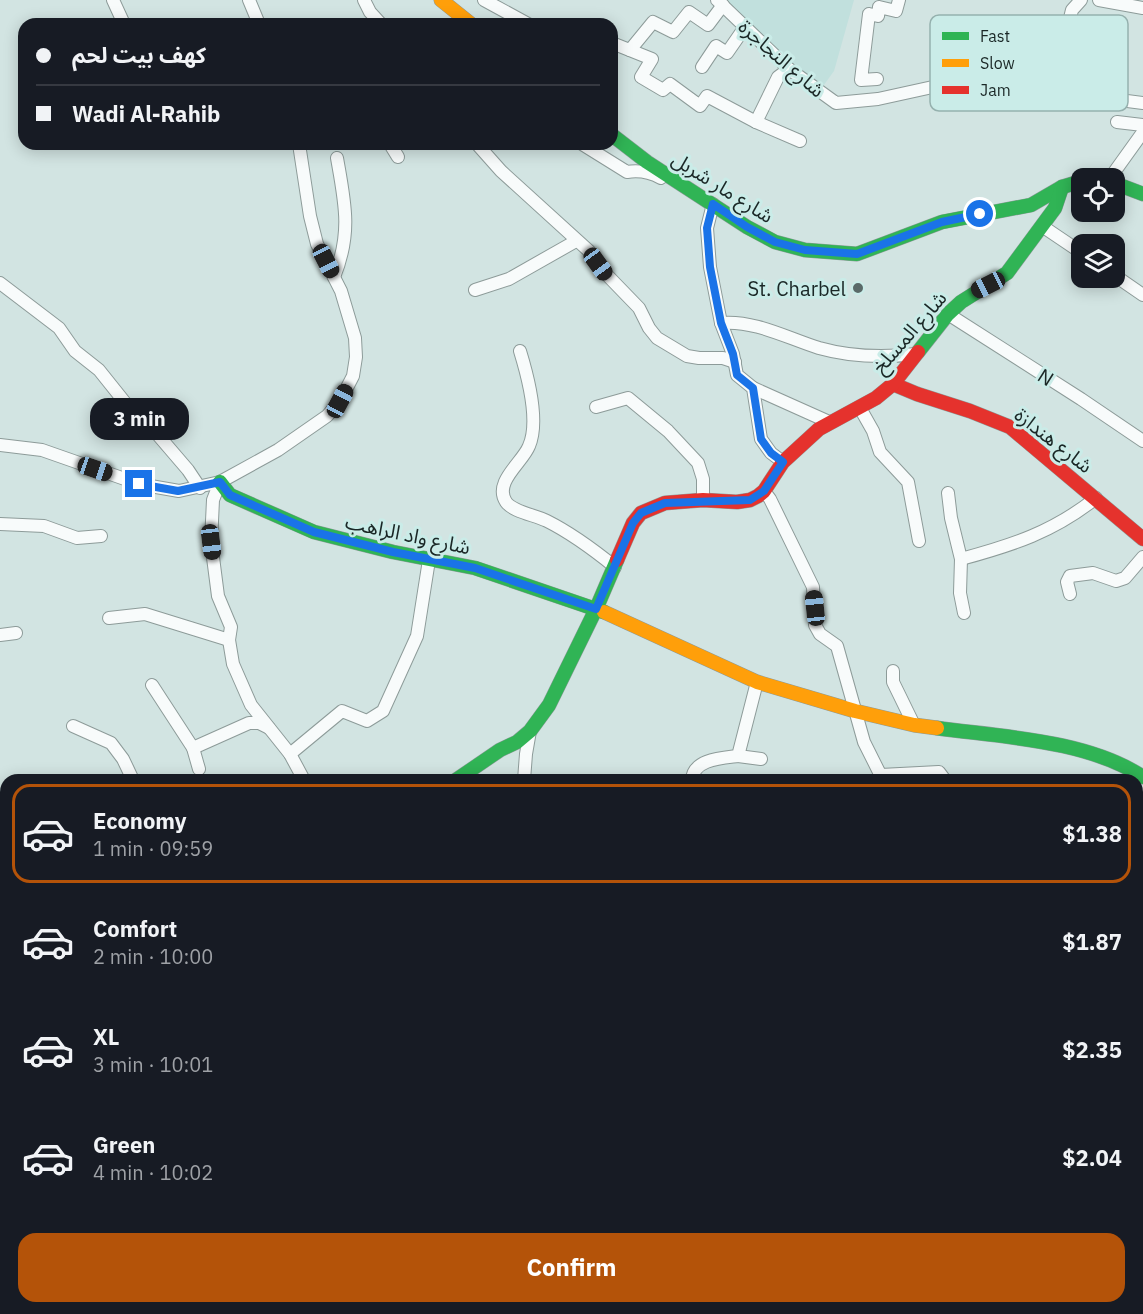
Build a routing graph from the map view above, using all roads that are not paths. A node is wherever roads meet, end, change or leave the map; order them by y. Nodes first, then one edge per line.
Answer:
1 (113, 0) edge
2 (249, 0) edge
3 (364, 0) edge
4 (441, 0) edge
5 (484, 0) edge
6 (899, 0) edge
7 (1082, 0) edge
8 (1099, 0) edge
9 (720, 3) edge
10 (1143, 8) edge
11 (1071, 15) edge
12 (121, 18) edge
13 (256, 18) edge
14 (376, 18) edge
15 (464, 18) edge
16 (517, 18) edge
17 (745, 27) junction
18 (618, 46) edge
19 (630, 51) junction
20 (702, 67) dead end
21 (789, 69) junction
22 (877, 79) dead end
23 (930, 88) edge
24 (1128, 101) edge
25 (1143, 103) edge
26 (756, 122) junction
27 (1117, 122) dead end
28 (1143, 125) edge
29 (1143, 132) edge
30 (618, 140) edge
31 (800, 141) dead end
32 (300, 150) edge
33 (394, 150) edge
34 (482, 150) edge
35 (592, 150) edge
36 (398, 157) dead end
37 (337, 158) dead end
38 (1117, 168) edge
39 (1071, 184) edge
40 (1062, 187) junction
41 (1125, 187) edge
42 (689, 189) junction
43 (1143, 194) edge
44 (713, 204) junction
45 (1042, 226) junction
46 (576, 240) junction
47 (1071, 246) edge
48 (334, 277) junction
49 (0, 283) edge
50 (1125, 283) edge
51 (475, 290) dead end
52 (1143, 295) edge
53 (948, 314) junction
54 (721, 323) junction
55 (520, 351) dead end
56 (916, 354) junction
57 (735, 362) junction
58 (893, 384) junction
59 (753, 388) junction
60 (596, 407) dead end
61 (860, 408) junction
62 (829, 422) junction
63 (1143, 441) edge
64 (0, 445) edge
65 (783, 462) junction
66 (220, 482) junction
67 (200, 488) junction
68 (764, 491) junction
69 (948, 493) dead end
70 (1096, 498) junction
71 (703, 500) junction
72 (0, 524) edge
73 (101, 536) dead end
74 (1143, 539) edge
75 (919, 541) dead end
76 (1143, 556) edge
77 (961, 559) junction
78 (429, 560) junction
79 (615, 567) junction
80 (1070, 594) dead end
81 (596, 609) junction
82 (964, 613) dead end
83 (109, 618) dead end
84 (16, 633) dead end
85 (0, 635) edge
86 (229, 640) junction
87 (893, 671) dead end
88 (758, 682) junction
89 (152, 685) dead end
90 (251, 705) junction
91 (855, 711) junction
92 (249, 723) junction
93 (914, 725) junction
94 (73, 726) dead end
95 (270, 728) junction
96 (531, 731) junction
97 (193, 748) junction
98 (290, 754) junction
99 (738, 756) junction
100 (761, 759) dead end
101 (199, 769) dead end
102 (130, 774) edge
103 (301, 774) edge
104 (465, 774) edge
105 (524, 774) edge
106 (693, 774) edge
107 (880, 774) edge
108 (916, 774) edge
109 (940, 774) edge
110 (1138, 774) edge
111 (168, 1314) edge
112 (181, 1314) edge

1 - 12 street
2 - 13 street
3 - 14 street
4 - 15 street
5 - 16 street
6 - 22 street
7 - 11 street
8 - 10 street
9 - 17 street, شارع النجاجرة
9 - 19 street
17 - 20 street
17 - 21 street, شارع النجاجرة
18 - 19 street
19 - 26 street
21 - 23 street, شارع النجاجرة
21 - 26 street
24 - 25 street
26 - 31 street
27 - 28 street
29 - 38 street
30 - 42 street, شارع مار شربل
32 - 48 street
33 - 36 street
34 - 46 street
35 - 42 street
37 - 48 street
39 - 40 street, شارع مار شربل
40 - 44 street, شارع مار شربل
40 - 45 street, شارع المسلخ
41 - 43 street
42 - 44 street, شارع مار شربل
44 - 54 street
45 - 47 street
45 - 53 street, شارع المسلخ
46 - 51 street
46 - 57 street
48 - 66 street
49 - 67 street
50 - 52 street
53 - 56 street, شارع المسلخ
53 - 63 street, N
54 - 56 street
54 - 57 street
55 - 79 street
56 - 58 street, شارع المسلخ
57 - 59 street
58 - 61 street, شارع المسلخ
58 - 70 street, شارع هندازة
59 - 62 street
59 - 65 street
60 - 71 street
61 - 62 street, شارع المسلخ
61 - 75 street
62 - 65 street, شارع المسلخ
64 - 67 street
65 - 68 street, شارع المسلخ
66 - 67 street
66 - 78 street, شارع واد الراهب
66 - 86 street
68 - 71 street
68 - 91 street
69 - 77 street
70 - 74 street, شارع هندازة
70 - 77 street
71 - 79 street
72 - 73 street
76 - 80 street
77 - 82 street
78 - 81 street, شارع واد الراهب
78 - 98 street
79 - 81 street
81 - 88 street, شارع واد الراهب
81 - 96 street
83 - 86 street
84 - 85 street
86 - 90 street
87 - 93 street
88 - 91 street, شارع واد الراهب
88 - 99 street
89 - 97 street
90 - 92 street
90 - 95 street
91 - 93 street, شارع واد الراهب
91 - 107 street
92 - 95 street
92 - 97 street
93 - 110 street, شارع واد الراهب
94 - 102 street
95 - 98 street
96 - 104 street
96 - 105 street
97 - 101 street
98 - 103 street
99 - 100 street
99 - 106 street
108 - 109 street
111 - 112 street

